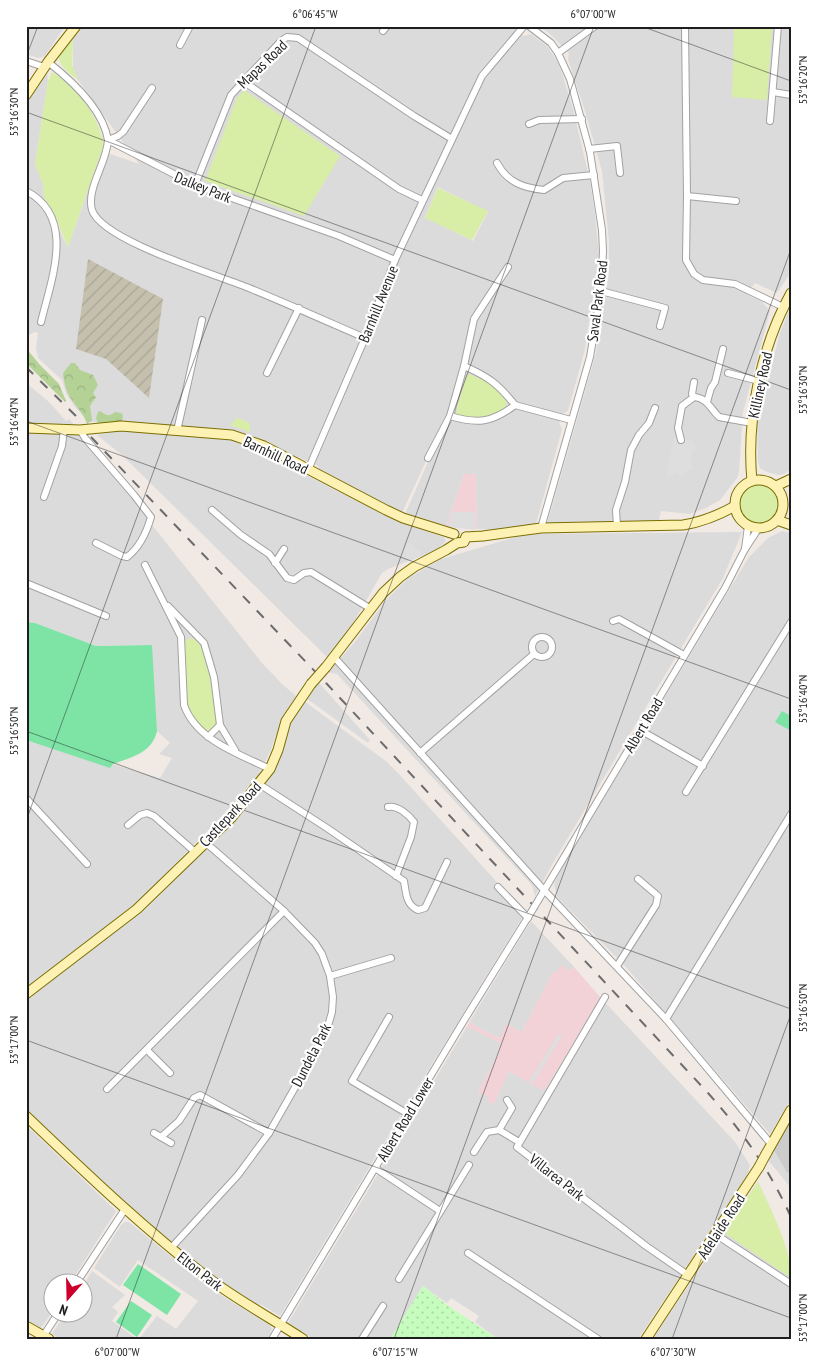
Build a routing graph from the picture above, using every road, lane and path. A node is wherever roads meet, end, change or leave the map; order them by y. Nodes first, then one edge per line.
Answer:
1 (76, 26) edge
2 (190, 26) edge
3 (524, 26) edge
4 (529, 26) edge
5 (595, 26) edge
6 (685, 26) edge
7 (778, 26) edge
8 (68, 31) edge
9 (180, 45) dead end
10 (558, 53) junction
11 (26, 61) edge
12 (46, 65) junction
13 (243, 81) junction
14 (152, 88) dead end
15 (772, 92) junction
16 (26, 95) edge
17 (791, 95) edge
18 (582, 118) junction
19 (770, 120) dead end
20 (529, 124) dead end
21 (452, 139) junction
22 (108, 140) junction
23 (589, 149) junction
24 (497, 162) dead end
25 (620, 173) dead end
26 (594, 175) junction
27 (195, 185) junction
28 (26, 191) edge
29 (687, 196) junction
30 (422, 200) junction
31 (736, 200) dead end
32 (395, 260) junction
33 (508, 267) dead end
34 (601, 291) junction
35 (791, 293) edge
36 (783, 307) junction
37 (299, 308) junction
38 (202, 320) dead end
39 (41, 322) dead end
40 (660, 326) dead end
41 (364, 338) junction
42 (724, 349) dead end
43 (464, 366) junction
44 (268, 373) dead end
45 (728, 373) dead end
46 (759, 381) junction
47 (694, 382) dead end
48 (694, 397) junction
49 (707, 402) junction
50 (515, 405) junction
51 (655, 408) dead end
52 (450, 416) junction
53 (571, 420) junction
54 (752, 423) junction
55 (26, 428) edge
56 (64, 429) junction
57 (80, 430) junction
58 (177, 431) junction
59 (681, 440) dead end
60 (428, 458) dead end
61 (308, 470) junction
62 (791, 479) edge
63 (752, 481) junction
64 (791, 484) edge
65 (779, 490) junction
66 (44, 497) dead end
67 (212, 510) dead end
68 (736, 510) junction
69 (780, 517) junction
70 (791, 519) edge
71 (791, 524) edge
72 (617, 526) junction
73 (748, 526) junction
74 (541, 528) junction
75 (758, 528) junction
76 (455, 539) junction
77 (96, 543) dead end
78 (284, 549) dead end
79 (745, 549) junction
80 (275, 563) junction
81 (145, 565) dead end
82 (26, 583) edge
83 (164, 602) junction
84 (371, 609) junction
85 (106, 616) dead end
86 (614, 621) dead end
87 (791, 622) edge
88 (191, 629) junction
89 (181, 637) junction
90 (534, 654) dead end
91 (684, 655) junction
92 (334, 657) junction
93 (220, 725) junction
94 (640, 730) junction
95 (208, 737) junction
96 (237, 753) junction
97 (420, 753) junction
98 (703, 766) junction
99 (270, 769) junction
100 (259, 784) junction
101 (686, 792) dead end
102 (26, 798) edge
103 (388, 807) dead end
104 (791, 814) edge
105 (128, 825) dead end
106 (206, 842) junction
107 (195, 852) junction
108 (447, 862) dead end
109 (88, 864) dead end
110 (398, 877) junction
111 (638, 879) dead end
112 (498, 887) dead end
113 (544, 890) junction
114 (539, 899) joint
115 (284, 911) junction
116 (529, 916) junction
117 (391, 958) dead end
118 (617, 966) junction
119 (330, 976) junction
120 (26, 994) edge
121 (605, 997) dead end
122 (389, 1017) dead end
123 (666, 1019) junction
124 (147, 1050) junction
125 (170, 1073) dead end
126 (107, 1089) dead end
127 (507, 1100) dead end
128 (791, 1110) edge
129 (408, 1114) junction
130 (26, 1116) edge
131 (500, 1130) junction
132 (269, 1132) junction
133 (154, 1133) dead end
134 (160, 1137) junction
135 (519, 1142) junction
136 (171, 1143) dead end
137 (771, 1144) junction
138 (474, 1152) dead end
139 (469, 1165) dead end
140 (375, 1168) junction
141 (124, 1209) junction
142 (440, 1211) junction
143 (715, 1234) junction
144 (171, 1248) junction
145 (468, 1253) dead end
146 (83, 1272) edge
147 (688, 1275) junction
148 (399, 1279) dead end
149 (791, 1284) edge
150 (384, 1306) dead end
151 (53, 1322) edge
152 (281, 1324) junction
153 (26, 1326) edge
154 (44, 1338) edge
155 (272, 1339) edge
156 (303, 1339) edge
157 (362, 1339) edge
158 (598, 1339) edge
159 (646, 1339) edge

1 - 8 street
2 - 9 street
3 - 21 street, Barnhill Avenue
4 - 10 street, Saval Park Road
5 - 10 street
6 - 29 street
7 - 15 street
8 - 12 street
10 - 18 street, Saval Park Road
11 - 12 street
12 - 16 street
12 - 22 street
13 - 21 street, Mapas Road
13 - 27 street, Mapas Road
13 - 30 street
14 - 22 street
15 - 17 street
15 - 19 street
18 - 20 street
18 - 23 street, Saval Park Road
21 - 30 street, Barnhill Avenue
22 - 27 street, Dalkey Park
22 - 37 street
23 - 25 street
23 - 26 street, Saval Park Road
24 - 26 street
26 - 34 street, Saval Park Road
27 - 32 street, Dalkey Park
28 - 39 street
29 - 31 street
29 - 36 street
30 - 32 street, Barnhill Avenue
32 - 41 street, Barnhill Avenue
33 - 43 street
34 - 40 street
34 - 53 street, Saval Park Road
35 - 36 street, Killiney Road
36 - 46 street, Killiney Road
37 - 41 street
37 - 44 street
38 - 58 street
41 - 61 street, Barnhill Avenue
42 - 49 street
43 - 50 street
43 - 52 street
45 - 46 street
46 - 54 street, Killiney Road
47 - 48 street
48 - 49 street
48 - 59 street
49 - 54 street
50 - 52 street
50 - 53 street
51 - 72 street
52 - 60 street
53 - 74 street, Saval Park Road
54 - 63 street, Killiney Road
55 - 56 street, Barnhill Road
56 - 57 street, Barnhill Road
56 - 66 street
57 - 58 street, Barnhill Road
57 - 77 street
58 - 61 street, Barnhill Road
61 - 76 street, Barnhill Road
62 - 65 street
63 - 65 street
63 - 68 street
64 - 65 street
65 - 69 street
67 - 80 street
68 - 72 street
68 - 73 street
69 - 70 street
69 - 71 street
69 - 75 street
72 - 74 street
73 - 75 street
73 - 79 street, Albert Road
74 - 76 street
75 - 79 street, Albert Road
76 - 84 street, Castlepark Road
78 - 80 street
79 - 91 street, Albert Road
80 - 84 street
81 - 83 street
82 - 85 street
83 - 88 street
83 - 89 street
84 - 92 street, Castlepark Road
86 - 91 street
87 - 98 street
88 - 89 street
88 - 93 street
89 - 95 street
90 - 97 street
91 - 94 street, Albert Road
92 - 97 street
92 - 99 street, Castlepark Road, bridge
93 - 95 street
93 - 96 street
94 - 98 street
94 - 113 street, Albert Road
95 - 96 street
96 - 99 street
97 - 113 street
98 - 101 street
99 - 100 street, Castlepark Road
100 - 106 street, Castlepark Road
100 - 110 street
102 - 109 street
103 - 110 street
104 - 123 street
105 - 107 street
106 - 107 street, Castlepark Road
106 - 115 street, Dundela Park
107 - 120 street, Castlepark Road
108 - 110 street
111 - 118 street
112 - 116 street
113 - 114 street, Albert Road
113 - 118 street
114 - 116 street, Albert Road Lower, bridge
115 - 119 street, Dundela Park
115 - 124 street
116 - 129 street, Albert Road Lower
117 - 119 street
118 - 123 street
119 - 132 street, Dundela Park
121 - 135 street, Villarea Park
122 - 129 street
123 - 137 street
124 - 125 street
124 - 126 street
127 - 131 street
128 - 137 street, Adelaide Road
129 - 140 street, Albert Road Lower
130 - 141 street, Elton Park
131 - 135 street
131 - 138 street
132 - 134 street
132 - 144 street, Dundela Park
133 - 134 street
134 - 136 street
135 - 147 street, Villarea Park
137 - 143 street, Adelaide Road, bridge
139 - 142 street
140 - 142 street
140 - 152 street, Albert Road Lower
141 - 144 street, Elton Park
141 - 146 street
142 - 148 street
143 - 147 street, Adelaide Road
143 - 149 street
144 - 152 street, Elton Park
145 - 158 street
147 - 159 street, Adelaide Road
150 - 157 street
151 - 154 street
152 - 155 street, Albert Road Lower
152 - 156 street, Elton Park
153 - 154 street

